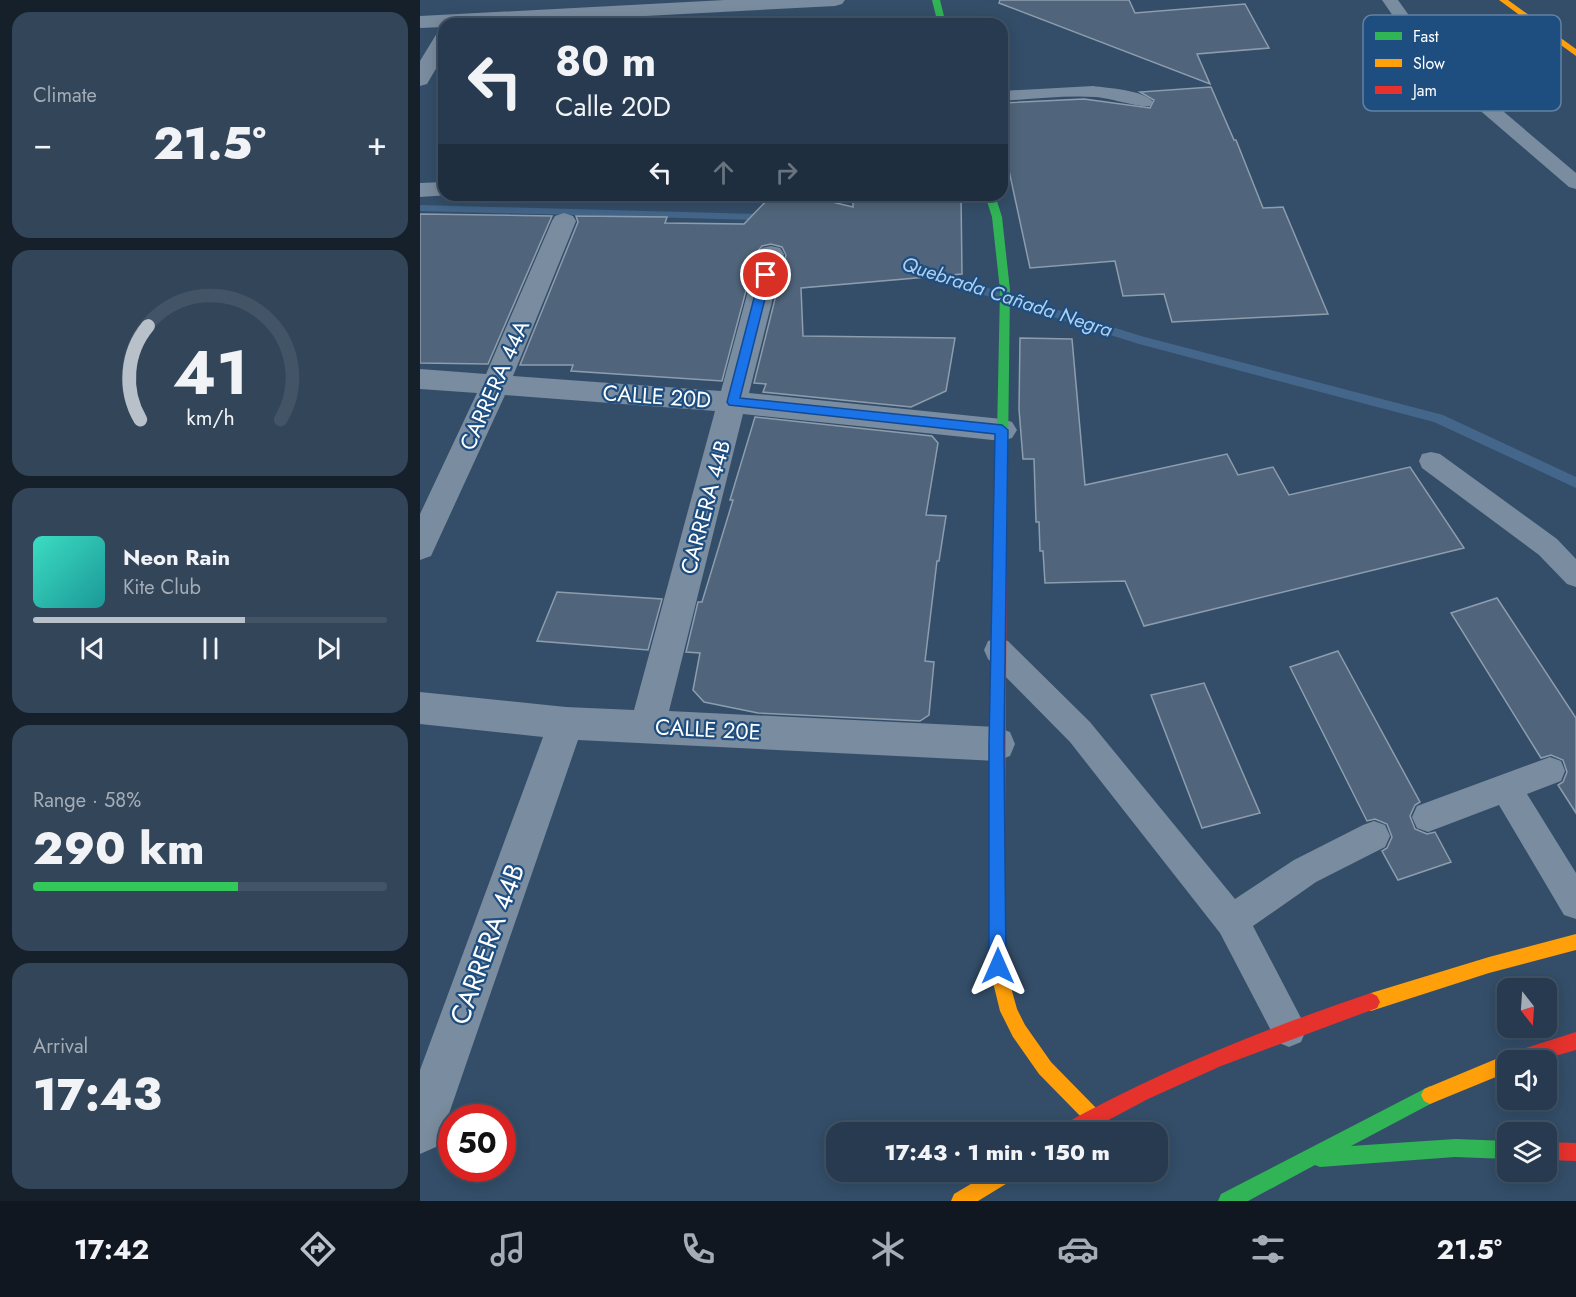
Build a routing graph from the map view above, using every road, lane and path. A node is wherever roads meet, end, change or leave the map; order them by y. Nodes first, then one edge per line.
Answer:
1 (463, 0) edge
2 (835, 0) edge
3 (936, 0) edge
4 (1390, 0) edge
5 (1503, 0) edge
6 (714, 10) edge
7 (580, 12) edge
8 (1400, 15) edge
9 (1524, 15) edge
10 (454, 18) edge
11 (528, 18) edge
12 (940, 18) edge
13 (420, 22) edge
14 (438, 25) edge
15 (1561, 41) edge
16 (438, 48) edge
17 (1576, 52) edge
18 (420, 80) edge
19 (1008, 96) edge
20 (1144, 102) dead end
21 (1492, 111) edge
22 (1576, 183) edge
23 (438, 189) edge
24 (420, 190) edge
25 (992, 201) edge
26 (564, 221) dead end
27 (771, 254) dead end
28 (420, 379) edge
29 (496, 384) junction
30 (733, 402) junction
31 (1002, 430) junction
32 (1431, 461) dead end
33 (420, 547) edge
34 (1576, 576) edge
35 (998, 650) junction
36 (420, 708) edge
37 (567, 723) junction
38 (647, 726) junction
39 (997, 744) junction
40 (1550, 771) dead end
41 (1505, 786) junction
42 (1428, 817) dead end
43 (1374, 836) dead end
44 (1576, 903) edge
45 (1232, 921) junction
46 (1576, 942) edge
47 (1289, 1030) junction
48 (1576, 1041) edge
49 (1546, 1050) edge
50 (1497, 1068) edge
51 (1093, 1117) junction
52 (1085, 1122) edge
53 (420, 1131) edge
54 (1497, 1150) edge
55 (1557, 1151) edge
56 (1576, 1152) edge
57 (1306, 1160) junction
58 (991, 1182) edge
59 (961, 1201) edge
60 (1228, 1201) edge

1 - 10 street
2 - 6 street
3 - 12 main road
4 - 8 lane
5 - 9 main road
6 - 7 street
7 - 11 street
13 - 14 street
15 - 17 main road
16 - 18 street
19 - 20 lane
21 - 22 lane
23 - 24 street
25 - 31 main road
26 - 29 street, CARRERA 44A
27 - 30 street, CARRERA 44B
28 - 29 street, CALLE 20D
29 - 30 street, CALLE 20D
29 - 33 street, CARRERA 44A
30 - 31 street, CALLE 20D
30 - 38 street, CARRERA 44B
31 - 35 main road
32 - 34 lane
35 - 39 main road
35 - 45 lane
36 - 37 street, CALLE 20E
37 - 38 street, CALLE 20E
37 - 53 street, CARRERA 44B
38 - 39 street, CALLE 20E
39 - 51 main road
40 - 41 lane
41 - 42 lane
41 - 44 lane
43 - 45 lane
45 - 47 lane
46 - 47 main road
47 - 51 main road
48 - 49 main road
50 - 57 main road
51 - 52 main road
54 - 57 main road
55 - 56 main road
57 - 60 main road
58 - 59 main road

